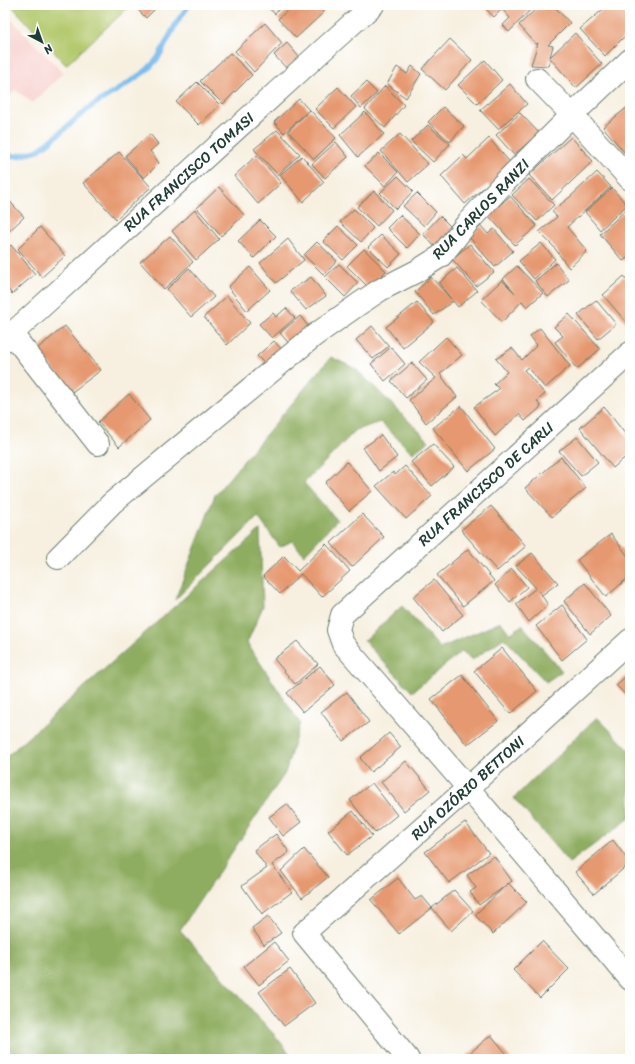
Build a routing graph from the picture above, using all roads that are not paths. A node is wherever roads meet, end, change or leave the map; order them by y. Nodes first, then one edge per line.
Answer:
1 (373, 5) edge
2 (630, 60) edge
3 (537, 79) dead end
4 (572, 115) junction
5 (630, 179) edge
6 (8, 337) edge
7 (630, 353) edge
8 (98, 444) dead end
9 (58, 558) dead end
10 (630, 640) edge
11 (468, 788) junction
12 (630, 979) edge
13 (408, 1059) edge

1 - 6 street, RUA FRANCISCO TOMASI
2 - 4 street, RUA CARLOS RANZI
3 - 4 street
4 - 5 street
4 - 9 street, RUA CARLOS RANZI
6 - 8 street
7 - 11 street, RUA FRANCISCO DE CARLI
10 - 11 street, RUA OZÓRIO BETTONI
11 - 12 street
11 - 13 street, RUA OZÓRIO BETTONI

